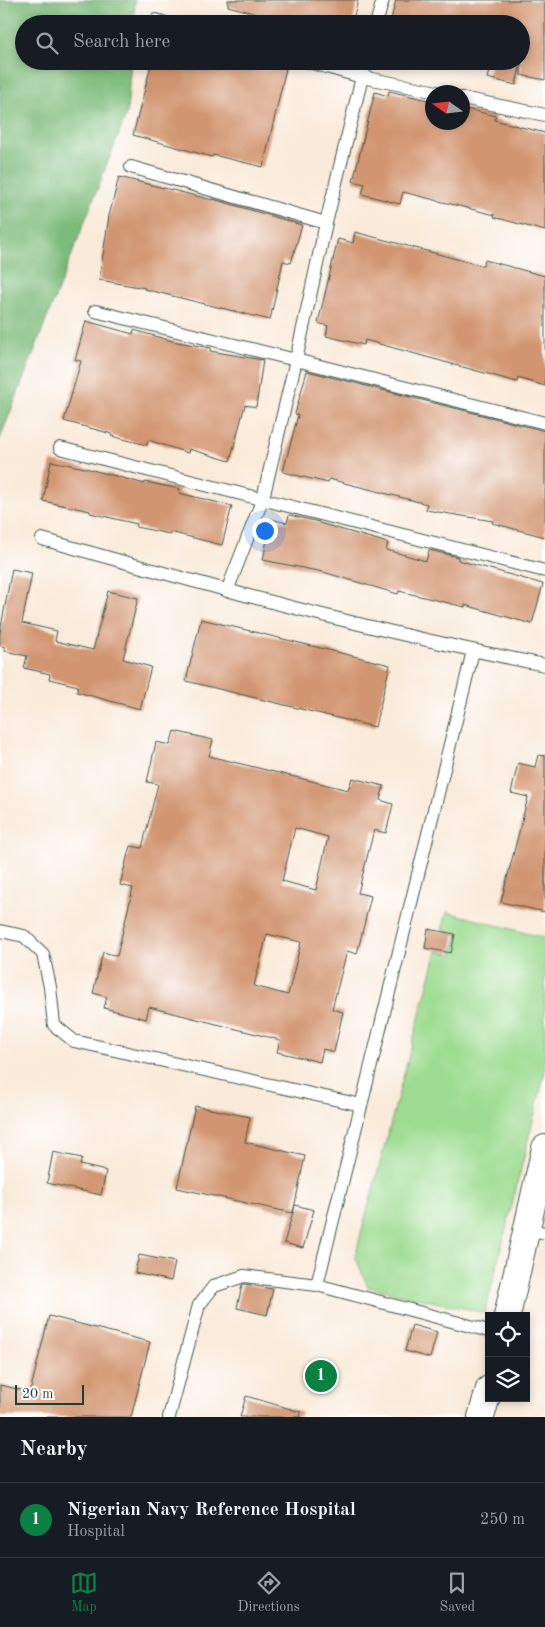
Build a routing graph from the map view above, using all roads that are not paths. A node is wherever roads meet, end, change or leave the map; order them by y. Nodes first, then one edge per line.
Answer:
1 (383, 0) edge
2 (379, 15) edge
3 (337, 70) edge
4 (364, 70) edge
5 (362, 77) junction
6 (425, 90) edge
7 (470, 100) edge
8 (545, 115) edge
9 (131, 167) dead end
10 (326, 223) junction
11 (95, 311) dead end
12 (296, 360) junction
13 (545, 423) edge
14 (60, 448) dead end
15 (263, 498) junction
16 (42, 539) dead end
17 (545, 571) edge
18 (227, 591) junction
19 (473, 651) junction
20 (545, 665) edge
21 (0, 931) edge
22 (361, 1105) junction
23 (545, 1148) edge
24 (535, 1231) edge
25 (317, 1285) junction
26 (508, 1312) edge
27 (485, 1330) edge
28 (485, 1402) edge
29 (169, 1417) edge
30 (481, 1417) edge

1 - 2 lane
3 - 5 lane
4 - 5 lane
5 - 6 lane
5 - 10 lane
7 - 8 lane
9 - 10 lane
10 - 12 lane
11 - 12 lane
12 - 13 lane
12 - 15 lane
14 - 15 lane
15 - 17 lane
15 - 18 lane
16 - 18 lane
18 - 19 lane
19 - 20 lane
19 - 22 lane
21 - 22 lane
22 - 25 lane
23 - 24 street
24 - 26 street
25 - 27 lane
25 - 29 lane
28 - 30 street

